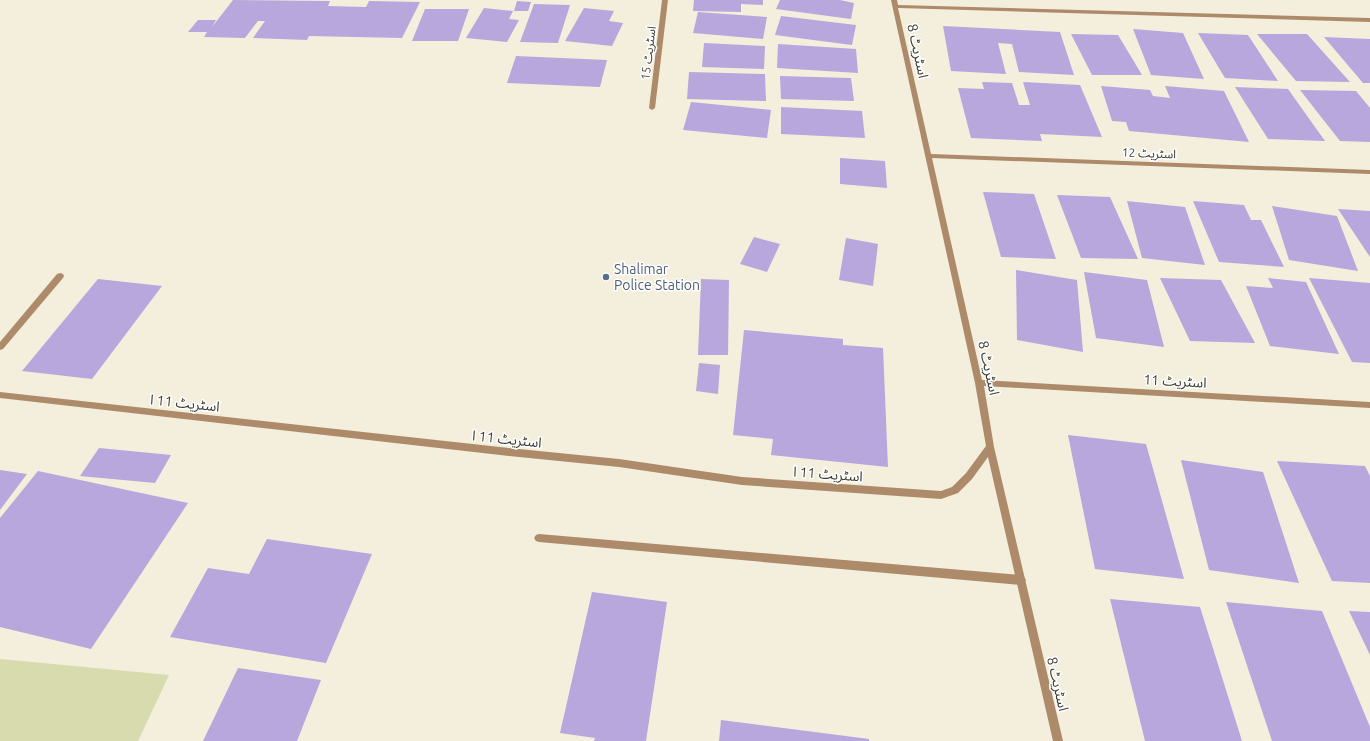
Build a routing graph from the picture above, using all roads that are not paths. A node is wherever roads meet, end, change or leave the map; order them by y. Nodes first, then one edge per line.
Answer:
1 (665, 0) edge
2 (894, 3) edge
3 (1370, 20) edge
4 (652, 108) dead end
5 (928, 156) junction
6 (1370, 172) edge
7 (60, 276) dead end
8 (0, 347) edge
9 (979, 383) junction
10 (0, 395) edge
11 (1370, 405) edge
12 (990, 447) junction
13 (539, 538) dead end
14 (1021, 580) junction
15 (1058, 741) edge

1 - 4 street, اسٹریٹ 15
2 - 3 street
2 - 5 street, اسٹریٹ 8
5 - 6 street, اسٹریٹ 12
5 - 9 street, اسٹریٹ 8
7 - 8 street
9 - 11 street, اسٹریٹ 11
9 - 12 street, اسٹریٹ 8
10 - 12 street, اسٹریٹ 11 ا
12 - 14 street, اسٹریٹ 8
13 - 14 street
14 - 15 street, اسٹریٹ 8

